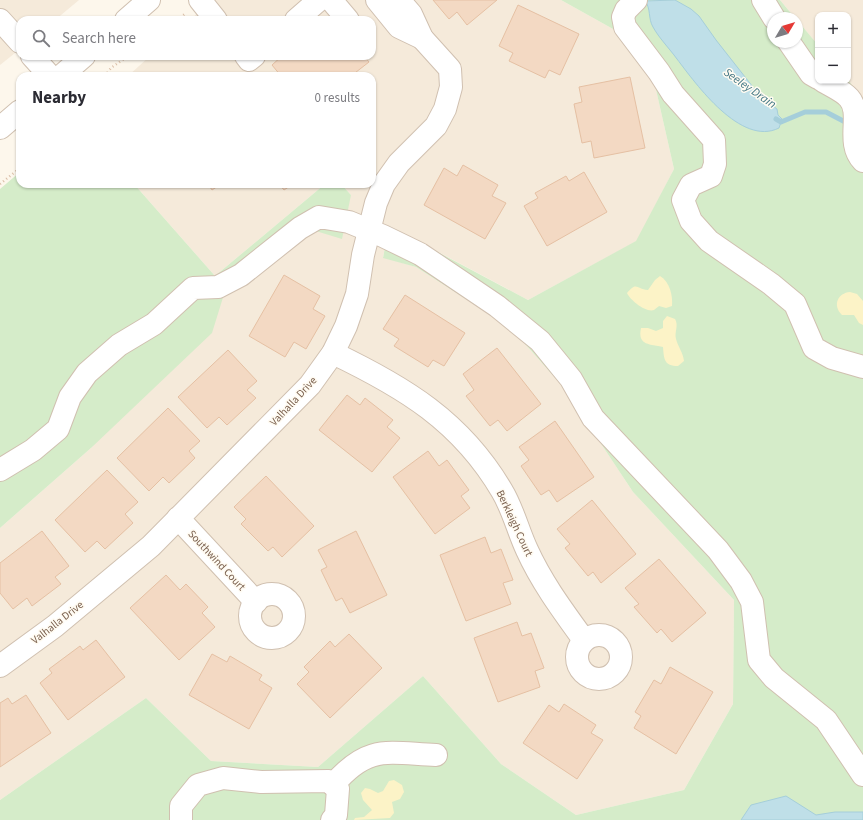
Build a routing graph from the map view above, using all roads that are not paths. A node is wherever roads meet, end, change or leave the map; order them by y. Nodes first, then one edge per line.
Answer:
1 (149, 0) edge
2 (200, 0) edge
3 (319, 0) edge
4 (331, 0) edge
5 (377, 0) edge
6 (399, 0) edge
7 (763, 0) edge
8 (635, 1) edge
9 (770, 12) edge
10 (131, 16) edge
11 (213, 16) edge
12 (301, 16) edge
13 (345, 16) edge
14 (0, 20) edge
15 (16, 38) edge
16 (422, 38) junction
17 (793, 48) edge
18 (36, 60) edge
19 (79, 60) edge
20 (46, 72) edge
21 (66, 72) edge
22 (815, 76) edge
23 (828, 84) edge
24 (16, 114) edge
25 (0, 128) edge
26 (863, 161) edge
27 (369, 230) junction
28 (333, 353) junction
29 (863, 367) edge
30 (0, 470) edge
31 (178, 518) junction
32 (256, 602) dead end
33 (584, 640) dead end
34 (0, 666) edge
35 (436, 755) dead end
36 (863, 775) edge
37 (333, 785) junction
38 (181, 820) edge
39 (332, 820) edge

1 - 10 street
2 - 11 street
3 - 12 street
4 - 13 street
5 - 16 street, Valhalla Drive
6 - 16 street, Valhalla Drive
7 - 9 street
8 - 29 street
14 - 15 street
16 - 27 street, Valhalla Drive
17 - 22 street
18 - 20 street
19 - 21 street
23 - 26 street
24 - 25 street
27 - 28 street, Valhalla Drive
27 - 30 street
27 - 36 street
28 - 31 street, Valhalla Drive
28 - 33 street, Berkleigh Court
31 - 32 street, Southwind Court
31 - 34 street, Valhalla Drive
35 - 37 street
37 - 38 street
37 - 39 street

